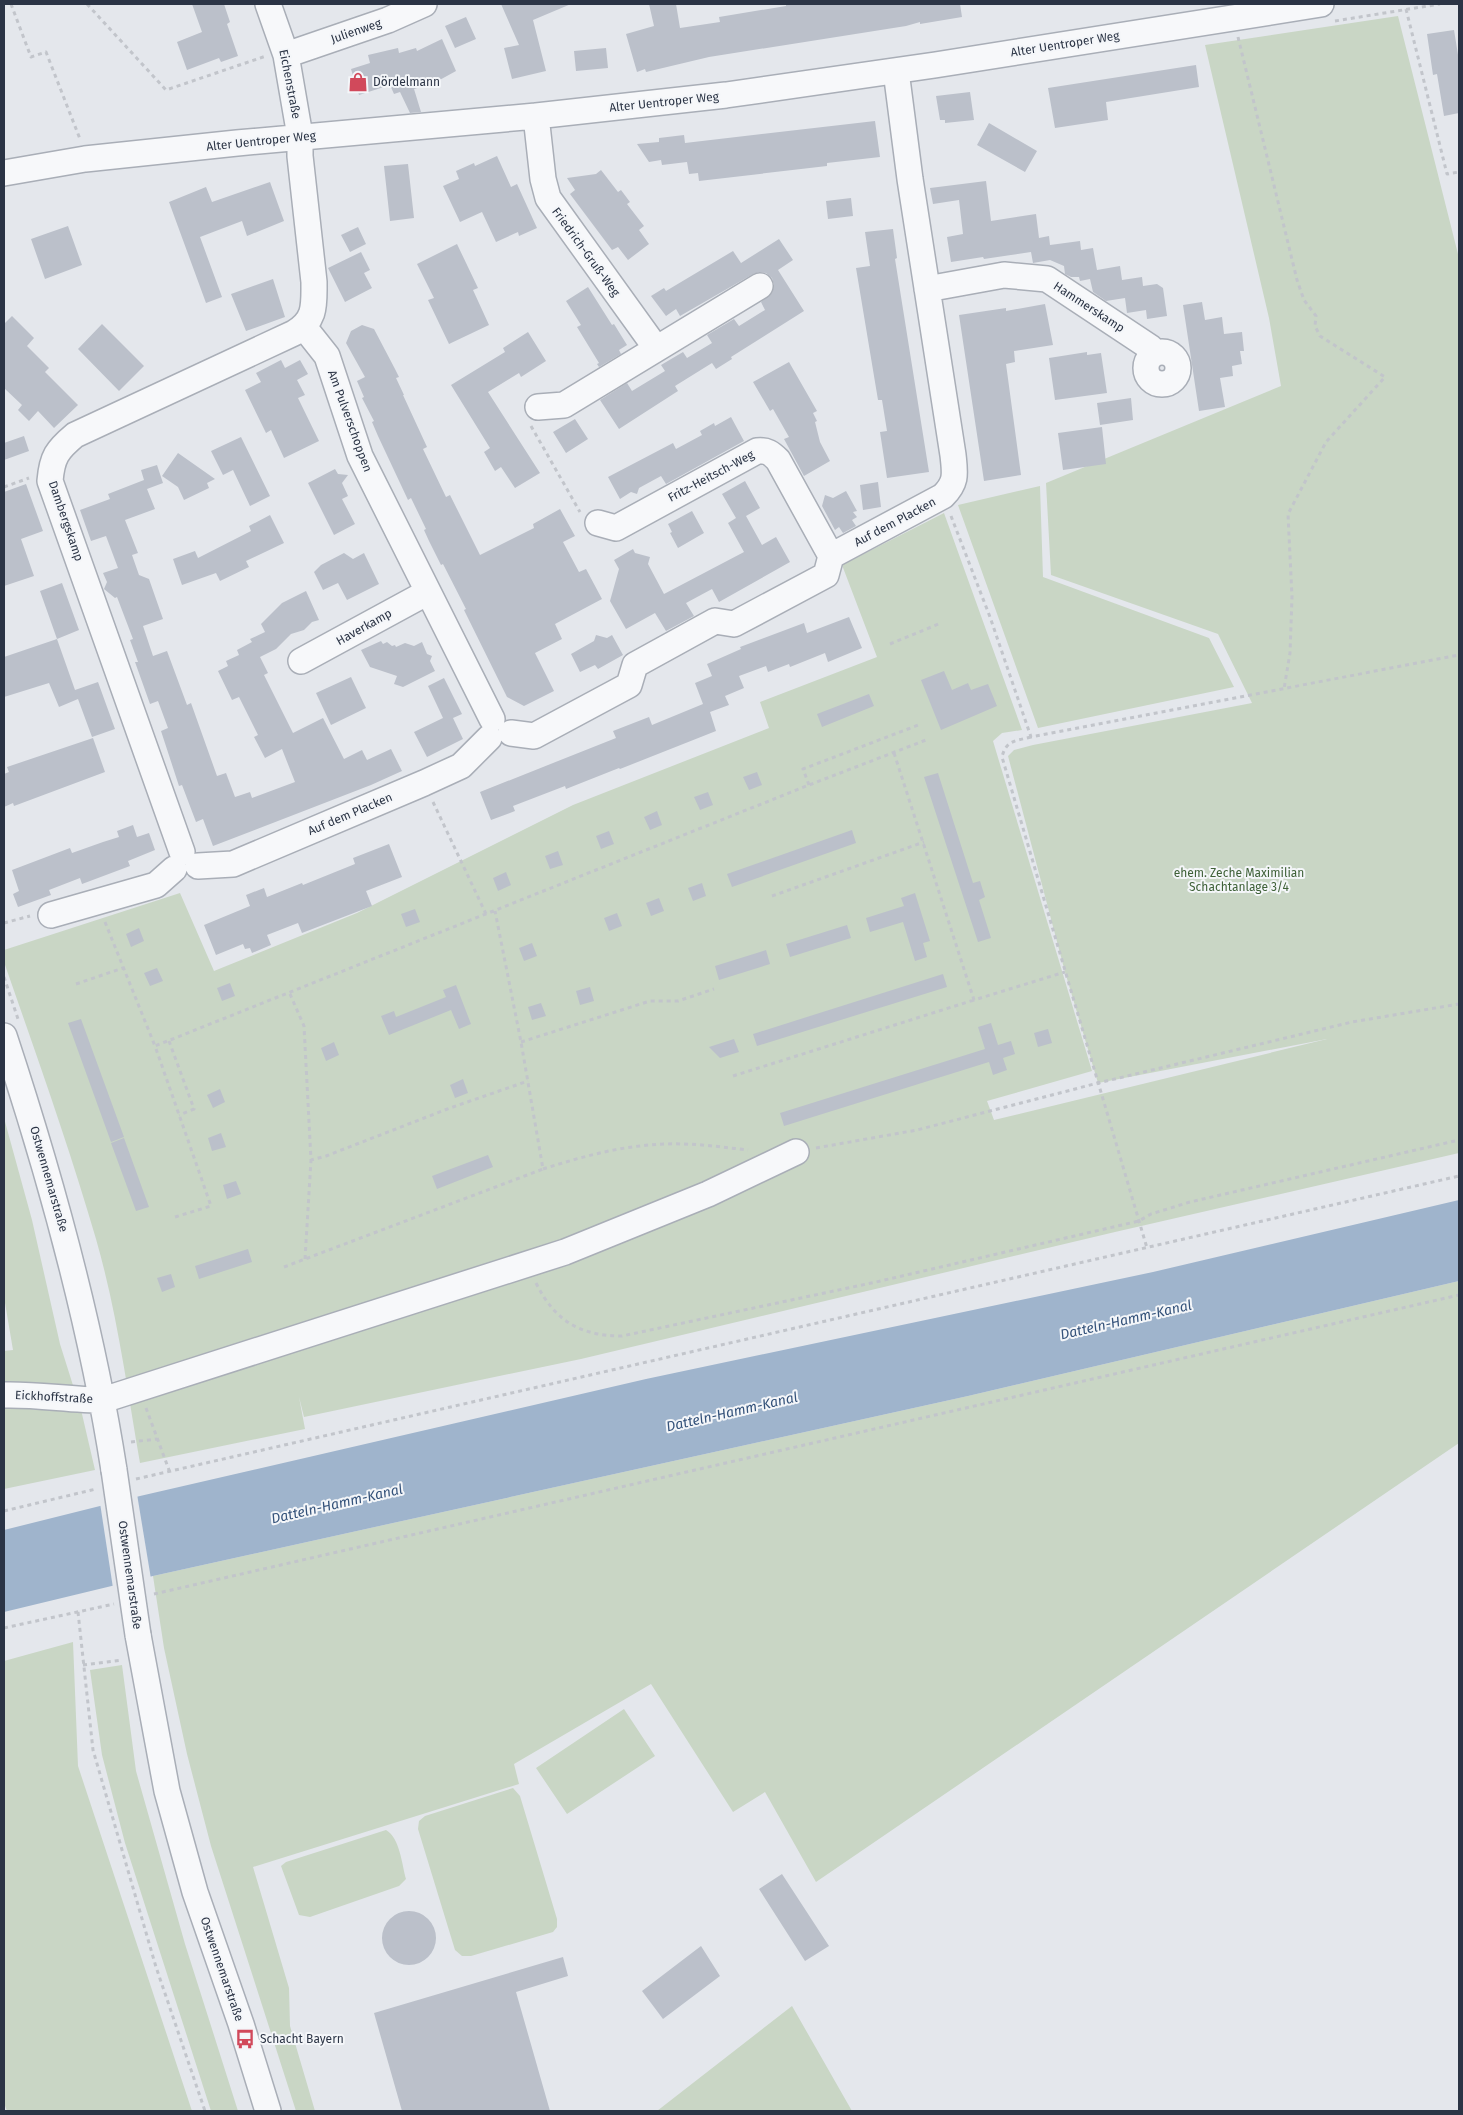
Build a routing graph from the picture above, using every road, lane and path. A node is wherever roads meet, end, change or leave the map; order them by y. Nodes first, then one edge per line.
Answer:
1 (11, 4) edge
2 (87, 4) edge
3 (268, 4) edge
4 (424, 4) edge
5 (1320, 4) edge
6 (1406, 9) dead end
7 (1238, 36) dead end
8 (285, 53) junction
9 (896, 71) junction
10 (536, 116) junction
11 (300, 136) junction
12 (80, 141) dead end
13 (1459, 172) edge
14 (4, 173) edge
15 (760, 286) dead end
16 (927, 289) junction
17 (304, 327) junction
18 (656, 348) junction
19 (1153, 354) dead end
20 (538, 407) joint
21 (943, 496) junction
22 (598, 523) joint
23 (831, 556) junction
24 (428, 592) junction
25 (941, 624) dead end
26 (890, 644) dead end
27 (1459, 655) edge
28 (301, 661) dead end
29 (1284, 689) junction
30 (920, 724) dead end
31 (498, 730) junction
32 (1031, 737) junction
33 (926, 740) dead end
34 (894, 753) junction
35 (424, 783) junction
36 (809, 785) junction
37 (924, 842) junction
38 (185, 862) junction
39 (772, 896) dead end
40 (97, 902) junction
41 (495, 911) junction
42 (486, 914) junction
43 (51, 915) joint
44 (4, 923) edge
45 (123, 968) junction
46 (1065, 972) junction
47 (76, 984) dead end
48 (714, 989) dead end
49 (290, 994) junction
50 (974, 1000) junction
51 (1459, 1004) edge
52 (4, 1036) edge
53 (169, 1041) junction
54 (521, 1042) junction
55 (155, 1046) junction
56 (733, 1076) dead end
57 (528, 1081) junction
58 (1098, 1083) junction
59 (179, 1115) junction
60 (1459, 1140) edge
61 (749, 1150) dead end
62 (796, 1152) joint
63 (311, 1160) junction
64 (543, 1169) junction
65 (1459, 1176) edge
66 (175, 1217) dead end
67 (1138, 1221) junction
68 (1147, 1248) junction
69 (305, 1259) junction
70 (527, 1264) junction
71 (284, 1267) dead end
72 (1459, 1295) edge
73 (4, 1395) edge
74 (103, 1400) junction
75 (145, 1405) dead end
76 (157, 1439) junction
77 (133, 1442) dead end
78 (169, 1470) junction
79 (117, 1479) junction
80 (4, 1510) edge
81 (146, 1596) dead end
82 (117, 1603) dead end
83 (78, 1612) junction
84 (4, 1628) edge
85 (128, 1659) dead end
86 (84, 1665) junction
87 (205, 2111) edge
88 (268, 2111) edge

1 - 12 path
2 - 8 path
3 - 8 street, Eichenstraße
4 - 8 street, Julienweg
5 - 9 street, Alter Uentroper Weg
6 - 13 path
7 - 29 path
8 - 11 street, Eichenstraße
9 - 10 street, Alter Uentroper Weg
9 - 16 street, Auf dem Placken
10 - 11 street, Alter Uentroper Weg
10 - 18 street, Friedrich-Gruß-Weg
11 - 14 street, Alter Uentroper Weg
11 - 17 street
15 - 18 street
16 - 19 street, Hammerskamp
16 - 21 street, Auf dem Placken
17 - 24 street, Am Pulverschoppen
17 - 38 street, Dambergskamp
18 - 20 street
20 - 22 path
21 - 23 street, Auf dem Placken
21 - 32 path
22 - 23 street, Fritz-Heitsch-Weg
23 - 31 street
24 - 28 street, Haverkamp
24 - 31 street, Am Pulverschoppen
25 - 26 path
27 - 29 path
29 - 32 path
30 - 36 path
31 - 35 street, Auf dem Placken
32 - 46 path
33 - 34 path
34 - 36 path
34 - 37 path
35 - 38 street, Auf dem Placken
35 - 42 path
36 - 41 path
37 - 39 path
37 - 50 path
38 - 40 street
40 - 43 street
40 - 45 path
41 - 42 path
41 - 54 path
42 - 49 path
43 - 44 path
45 - 47 path
45 - 55 path
46 - 50 path
46 - 58 path
48 - 54 path
49 - 53 path
49 - 63 path
50 - 56 path
51 - 58 path
52 - 74 street, Ostwennemarstraße
53 - 55 path
53 - 59 path
54 - 57 path
55 - 59 path
57 - 63 path
57 - 64 path
58 - 62 path
58 - 67 path
59 - 66 path
60 - 67 path
61 - 64 path
62 - 70 street, Eickhoffstraße
63 - 69 path
64 - 69 path
65 - 68 path
67 - 68 path
67 - 70 path
68 - 78 path
69 - 71 path
70 - 74 street, Eickhoffstraße
72 - 81 path
73 - 74 street, Eickhoffstraße
74 - 79 street, Ostwennemarstraße
75 - 76 path
76 - 77 path
76 - 78 path
78 - 79 path
79 - 80 path
79 - 88 street, Ostwennemarstraße, bridge
82 - 83 path
83 - 84 path
83 - 86 path
85 - 86 path
86 - 87 path

